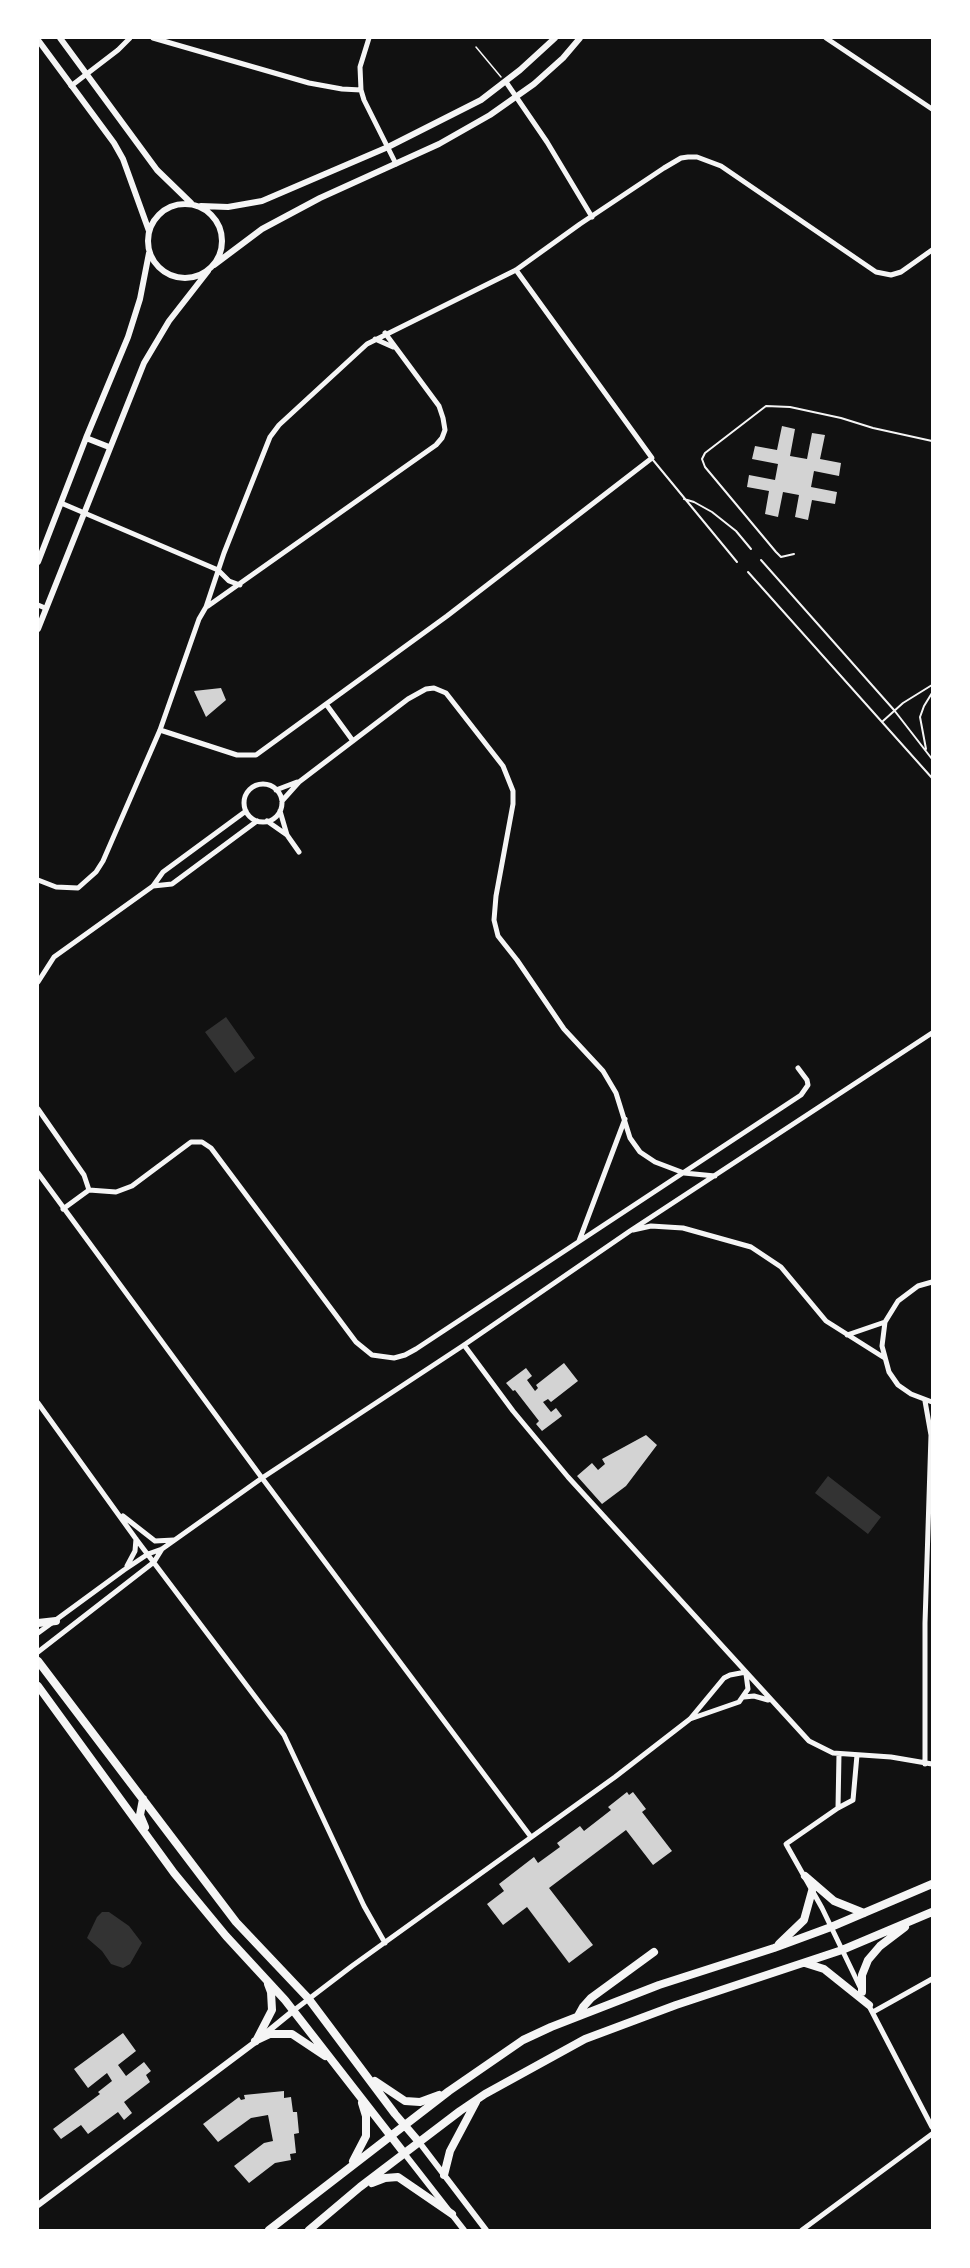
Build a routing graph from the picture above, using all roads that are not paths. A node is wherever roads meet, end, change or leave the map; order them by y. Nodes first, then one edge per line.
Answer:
1 (60, 38) edge
2 (129, 38) edge
3 (153, 38) edge
4 (369, 38) edge
5 (555, 38) edge
6 (580, 38) edge
7 (826, 38) edge
8 (38, 40) edge
9 (86, 73) junction
10 (506, 82) junction
11 (70, 86) junction
12 (361, 90) junction
13 (518, 97) junction
14 (933, 109) edge
15 (388, 147) junction
16 (396, 164) junction
17 (191, 203) junction
18 (201, 206) junction
19 (592, 217) junction
20 (149, 232) junction
21 (933, 250) edge
22 (149, 253) junction
23 (214, 265) junction
24 (516, 270) junction
25 (208, 271) junction
26 (385, 333) junction
27 (375, 339) junction
28 (394, 348) junction
29 (86, 438) junction
30 (933, 441) edge
31 (109, 447) junction
32 (652, 458) junction
33 (684, 499) junction
34 (61, 503) junction
35 (82, 512) junction
36 (752, 549) dead end
37 (794, 554) dead end
38 (761, 560) dead end
39 (38, 562) edge
40 (737, 562) dead end
41 (218, 570) junction
42 (747, 572) dead end
43 (240, 585) junction
44 (38, 605) edge
45 (206, 607) junction
46 (45, 608) junction
47 (38, 628) edge
48 (933, 685) edge
49 (933, 693) edge
50 (326, 704) junction
51 (894, 710) junction
52 (883, 721) junction
53 (160, 730) junction
54 (353, 741) junction
55 (928, 753) junction
56 (933, 759) edge
57 (933, 778) edge
58 (298, 782) junction
59 (276, 790) junction
60 (282, 801) junction
61 (246, 811) junction
62 (280, 812) junction
63 (257, 821) junction
64 (267, 821) junction
65 (287, 835) junction
66 (299, 852) dead end
67 (38, 880) edge
68 (153, 886) junction
69 (38, 982) edge
70 (933, 1032) edge
71 (798, 1068) dead end
72 (38, 1109) edge
73 (625, 1119) junction
74 (38, 1173) edge
75 (684, 1173) junction
76 (715, 1176) junction
77 (89, 1190) junction
78 (63, 1209) junction
79 (630, 1231) junction
80 (578, 1242) junction
81 (933, 1282) edge
82 (885, 1323) junction
83 (847, 1335) junction
84 (464, 1345) junction
85 (884, 1357) junction
86 (925, 1401) junction
87 (933, 1402) edge
88 (38, 1403) edge
89 (932, 1434) edge
90 (262, 1478) junction
91 (115, 1509) junction
92 (930, 1529) edge
93 (136, 1539) junction
94 (176, 1540) junction
95 (162, 1549) junction
96 (148, 1554) junction
97 (154, 1563) junction
98 (124, 1570) junction
99 (56, 1621) junction
100 (38, 1623) edge
101 (38, 1633) edge
102 (38, 1652) edge
103 (38, 1661) edge
104 (746, 1672) junction
105 (38, 1686) edge
106 (744, 1697) junction
107 (38, 1698) edge
108 (772, 1702) junction
109 (58, 1715) junction
110 (690, 1719) junction
111 (839, 1754) junction
112 (857, 1755) junction
113 (925, 1764) junction
114 (933, 1764) edge
115 (143, 1799) junction
116 (838, 1808) junction
117 (531, 1837) junction
118 (174, 1873) junction
119 (805, 1876) junction
120 (933, 1884) edge
121 (812, 1891) junction
122 (933, 1912) edge
123 (866, 1913) junction
124 (912, 1921) junction
125 (831, 1927) junction
126 (385, 1943) junction
127 (774, 1948) junction
128 (842, 1950) junction
129 (654, 1952) dead end
130 (805, 1963) junction
131 (264, 1977) junction
132 (933, 1979) edge
133 (862, 1992) junction
134 (308, 1998) junction
135 (871, 2008) junction
136 (293, 2011) junction
137 (578, 2016) junction
138 (255, 2041) junction
139 (335, 2063) junction
140 (367, 2076) junction
141 (355, 2090) junction
142 (448, 2091) junction
143 (478, 2099) junction
144 (404, 2125) junction
145 (933, 2127) edge
146 (933, 2134) edge
147 (390, 2135) junction
148 (419, 2142) junction
149 (404, 2153) junction
150 (349, 2167) junction
151 (444, 2175) junction
152 (360, 2187) junction
153 (38, 2205) edge
154 (452, 2214) junction
155 (269, 2230) edge
156 (309, 2230) edge
157 (464, 2230) edge
158 (484, 2230) edge
159 (802, 2230) edge

1 - 9 street
2 - 9 street
3 - 12 street
4 - 12 street
5 - 10 street
6 - 13 street
7 - 14 street
8 - 11 street
9 - 11 street
9 - 17 street
10 - 13 street
10 - 15 street
11 - 20 street
12 - 15 street
13 - 16 street
13 - 19 street
15 - 16 street
15 - 18 street
16 - 23 street
17 - 18 street
17 - 20 street
18 - 23 street
19 - 21 street
19 - 24 street
20 - 22 street
22 - 25 street
22 - 29 street
23 - 25 street
24 - 26 street
24 - 32 street
25 - 31 street
26 - 27 street
26 - 28 street
27 - 28 street
27 - 41 street
28 - 43 street
29 - 31 street
29 - 34 street
30 - 37 lane
31 - 35 street
32 - 33 lane
32 - 50 street
33 - 36 lane
33 - 40 lane
34 - 35 street
34 - 39 street
35 - 41 street
35 - 46 street
38 - 51 lane
41 - 43 street
41 - 45 street
42 - 52 lane
43 - 45 street
44 - 46 street
45 - 53 street
46 - 47 street
48 - 51 lane
49 - 55 lane
50 - 53 street
50 - 54 street
51 - 52 lane
51 - 55 lane
52 - 57 lane
53 - 67 street
54 - 58 street
54 - 73 street
55 - 56 lane
58 - 59 street
58 - 60 street
59 - 60 street
59 - 61 street
60 - 62 street
61 - 63 street
61 - 68 street
62 - 64 street
62 - 65 street
63 - 64 street
63 - 68 street
64 - 65 street
65 - 66 street
68 - 69 street
70 - 76 street
71 - 75 street
72 - 77 street
73 - 75 street
73 - 80 street
74 - 78 street
75 - 76 street
75 - 80 street
76 - 79 street
77 - 78 street
77 - 80 street
78 - 90 street
79 - 83 street
79 - 84 street
81 - 82 street
82 - 83 street
82 - 85 street
83 - 85 street
84 - 90 street
84 - 104 street
85 - 86 street
86 - 87 street
86 - 89 street
88 - 91 street
89 - 92 street
90 - 94 street
90 - 117 street
91 - 93 street
91 - 94 street
92 - 113 street
93 - 96 street
93 - 98 street
94 - 95 street
95 - 96 street
95 - 97 street
96 - 97 street
96 - 98 street
97 - 102 street
97 - 126 street
98 - 99 street
99 - 100 highway
99 - 101 street
103 - 115 highway
104 - 106 street
104 - 108 street
104 - 110 street
105 - 109 highway
106 - 108 street
106 - 110 street
107 - 109 highway
108 - 111 street
109 - 118 highway
110 - 117 street
111 - 112 street
111 - 116 street
112 - 113 street
112 - 116 street
113 - 114 street
115 - 118 highway
115 - 134 highway
116 - 119 street
117 - 126 street
118 - 131 highway
119 - 121 street
119 - 123 highway
120 - 123 highway
121 - 125 street
121 - 127 highway
122 - 124 highway
123 - 125 highway
124 - 128 highway
124 - 133 highway
125 - 127 highway
125 - 128 street
126 - 134 street
127 - 137 highway
128 - 130 highway
128 - 133 street
129 - 137 highway
130 - 135 highway
130 - 143 highway
131 - 136 highway
131 - 138 highway
132 - 135 street
133 - 135 street
134 - 136 street
134 - 140 highway
135 - 145 street
136 - 138 street
136 - 139 highway
137 - 142 highway
138 - 139 highway
138 - 153 street
139 - 141 highway
140 - 142 highway
140 - 144 highway
141 - 147 highway
141 - 150 highway
142 - 144 highway
143 - 148 highway
143 - 151 highway
144 - 147 highway
144 - 148 highway
146 - 159 street
147 - 149 highway
147 - 150 highway
148 - 149 highway
148 - 151 street
149 - 152 highway
149 - 154 street
150 - 155 highway
151 - 158 street
152 - 154 highway
152 - 156 highway
154 - 157 street

